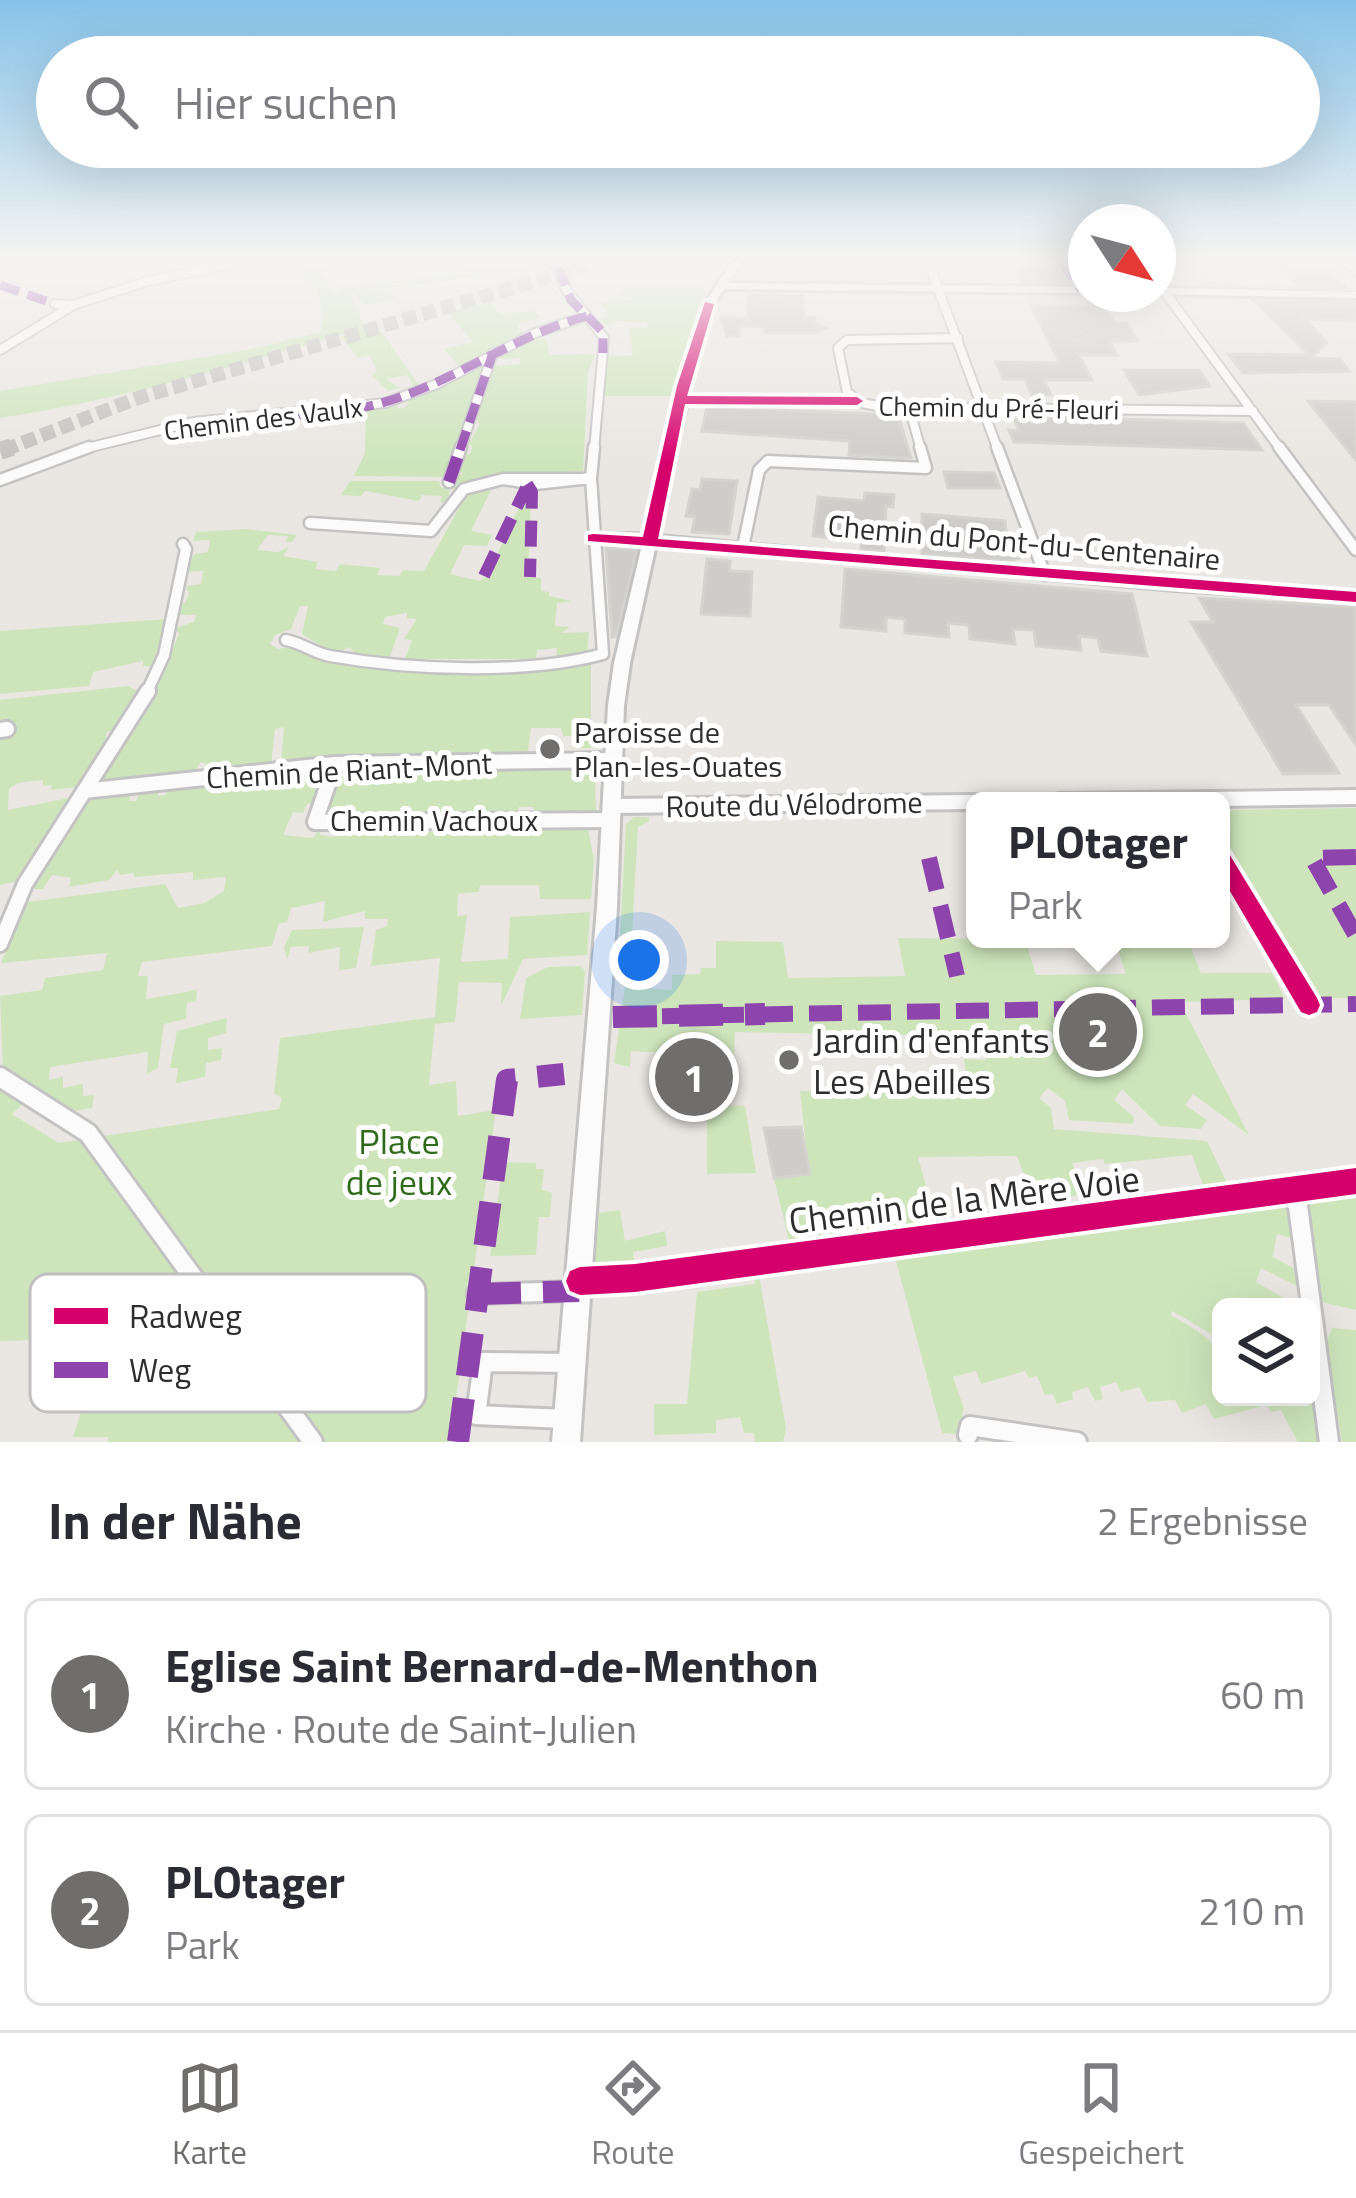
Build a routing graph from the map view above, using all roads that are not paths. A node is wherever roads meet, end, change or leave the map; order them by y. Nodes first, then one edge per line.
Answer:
1 (34, 329) edge
2 (540, 329) edge
3 (597, 329) edge
4 (701, 329) edge
5 (955, 329) edge
6 (1191, 329) edge
7 (958, 338) junction
8 (0, 350) edge
9 (493, 353) junction
10 (909, 407) junction
11 (984, 408) junction
12 (1253, 411) junction
13 (591, 478) junction
14 (0, 480) edge
15 (449, 482) dead end
16 (310, 523) dead end
17 (593, 538) junction
18 (650, 539) junction
19 (687, 542) junction
20 (183, 544) dead end
21 (743, 547) junction
22 (1356, 550) edge
23 (646, 557) junction
24 (1045, 575) junction
25 (1356, 597) edge
26 (286, 640) dead end
27 (612, 658) junction
28 (614, 760) junction
29 (335, 764) junction
30 (84, 790) junction
31 (1356, 797) edge
32 (1230, 800) edge
33 (966, 802) edge
34 (612, 813) junction
35 (1230, 873) edge
36 (0, 944) edge
37 (1309, 1004) dead end
38 (0, 1077) edge
39 (1356, 1181) edge
40 (1289, 1190) junction
41 (191, 1274) edge
42 (579, 1286) junction
43 (477, 1294) dead end
44 (572, 1364) junction
45 (291, 1412) edge
46 (567, 1431) edge
47 (968, 1435) dead end
48 (313, 1442) edge
49 (1077, 1442) edge
50 (1329, 1442) edge

1 - 8 street
2 - 9 street, Chemin des Vaulx
3 - 13 street
4 - 18 street
5 - 7 street
6 - 12 street
7 - 10 street, Chemin du Pré-Fleuri
7 - 11 street
9 - 14 street, Chemin des Vaulx
9 - 15 street
10 - 11 street, Chemin du Pré-Fleuri
10 - 21 street
11 - 12 street, Chemin du Pré-Fleuri
11 - 24 street
12 - 22 street
13 - 16 street
13 - 17 street
17 - 18 street
17 - 27 street
18 - 19 street, Chemin du Pont-du-Centenaire
18 - 23 street
19 - 21 street, Chemin du Pont-du-Centenaire
19 - 23 street, Chemin du Pont-du-Centenaire
20 - 30 street
21 - 24 street, Chemin du Pont-du-Centenaire
23 - 27 street
24 - 25 street, Chemin du Pont-du-Centenaire
26 - 27 street
27 - 28 street
28 - 29 street, Chemin de Riant-Mont
28 - 34 street
29 - 30 street, Chemin de Riant-Mont
29 - 34 street, Chemin Vachoux
30 - 36 street
31 - 32 street
33 - 34 street, Route du Vélodrome
34 - 42 street
35 - 37 street
38 - 41 street
39 - 40 street, Chemin de la Mère Voie
40 - 42 street, Chemin de la Mère Voie
40 - 50 street
42 - 43 street, Chemin de la Mère Voie
42 - 44 street
44 - 46 street
44 - 46 street
45 - 48 street
47 - 49 street

